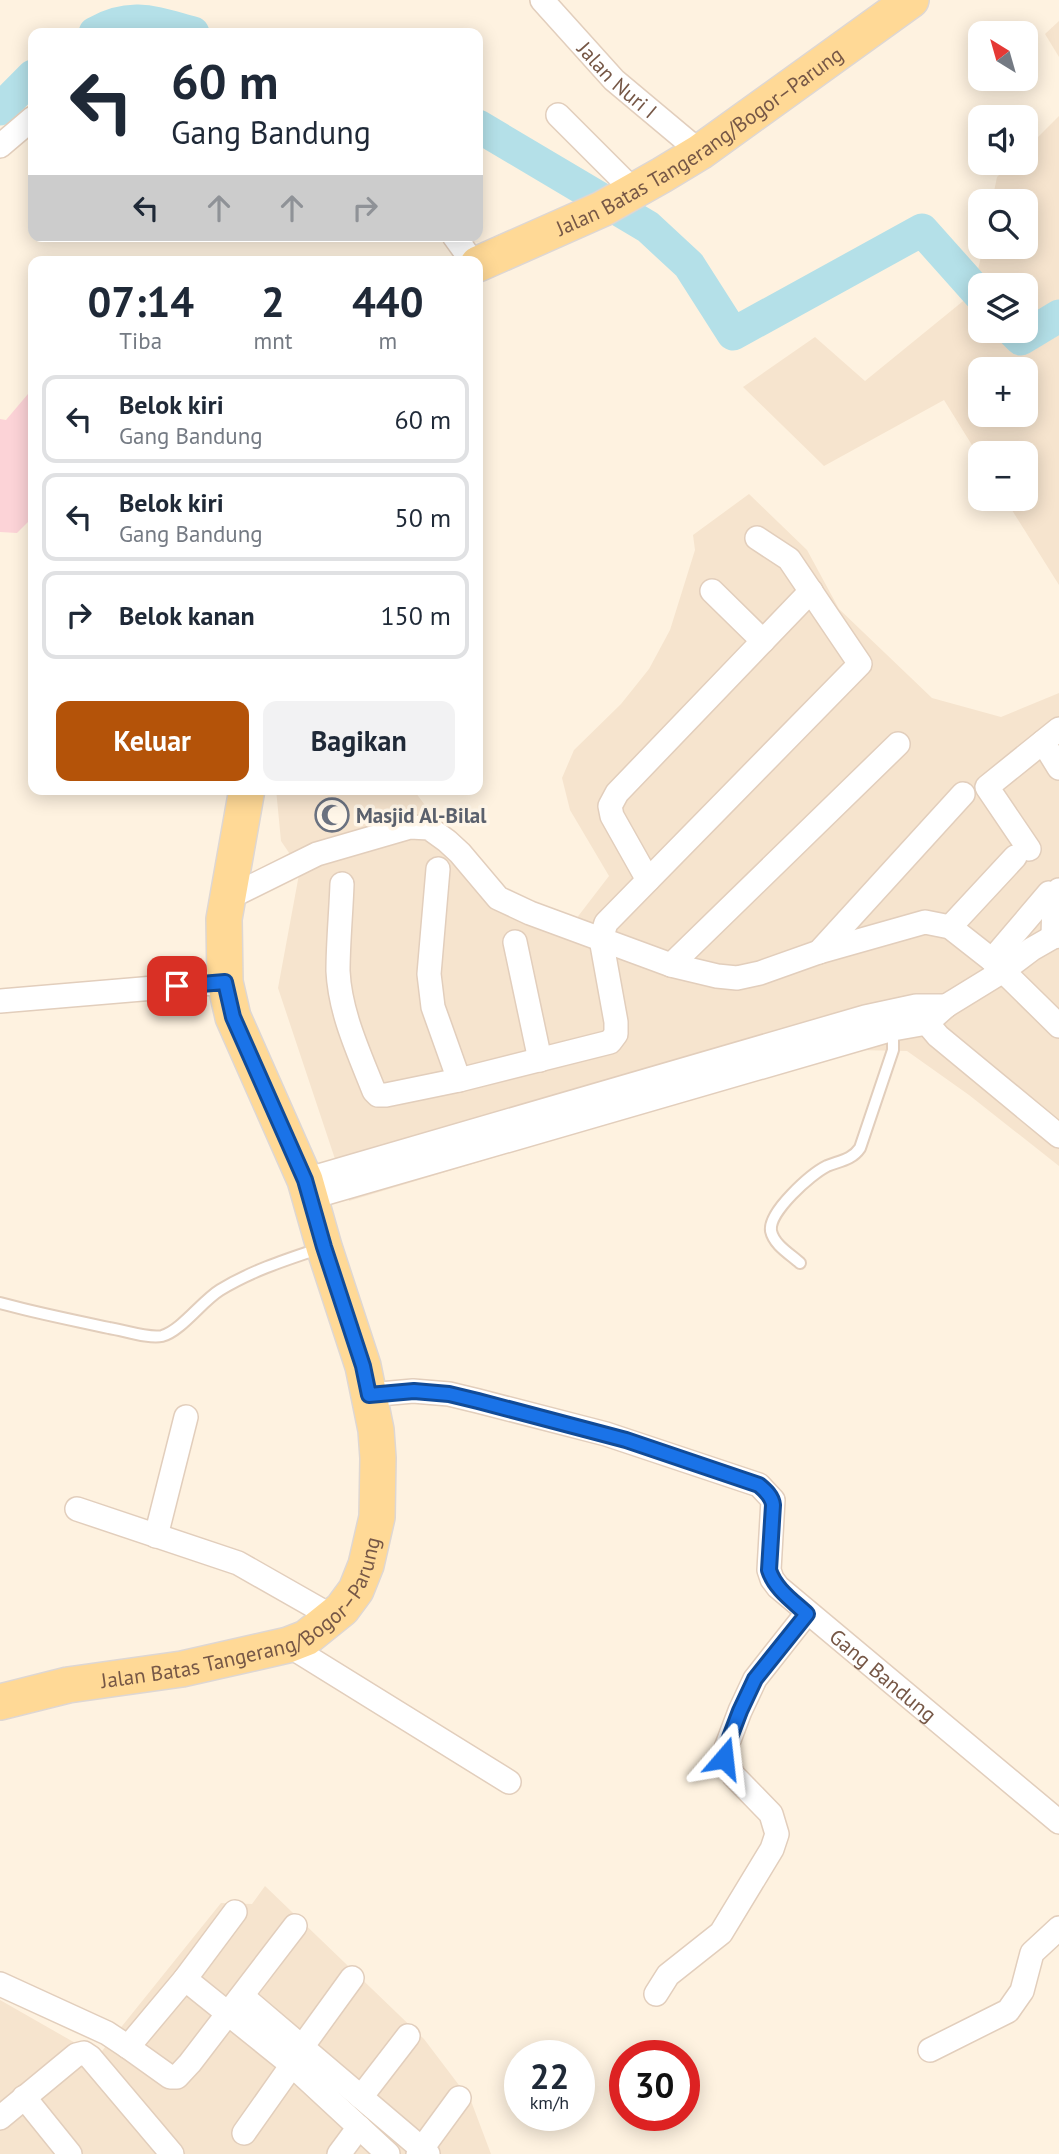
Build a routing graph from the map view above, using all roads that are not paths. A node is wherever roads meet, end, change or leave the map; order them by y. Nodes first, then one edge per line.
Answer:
1 (542, 0) edge
2 (894, 5) edge
3 (558, 115) dead end
4 (28, 122) edge
5 (0, 146) edge
6 (699, 152) junction
7 (634, 191) junction
8 (483, 262) edge
9 (757, 538) dead end
10 (712, 591) dead end
11 (811, 592) junction
12 (763, 641) junction
13 (1051, 735) edge
14 (898, 744) dead end
15 (1059, 768) edge
16 (963, 794) dead end
17 (246, 795) edge
18 (438, 869) dead end
19 (648, 880) junction
20 (342, 884) dead end
21 (1054, 892) edge
22 (228, 898) junction
23 (950, 927) junction
24 (1056, 937) edge
25 (601, 939) junction
26 (515, 942) dead end
27 (819, 952) junction
28 (671, 965) junction
29 (998, 965) junction
30 (225, 982) junction
31 (0, 1002) edge
32 (946, 1006) junction
33 (927, 1023) junction
34 (1059, 1026) edge
35 (893, 1029) junction
36 (540, 1060) junction
37 (459, 1080) junction
38 (1059, 1136) edge
39 (307, 1189) junction
40 (324, 1247) junction
41 (800, 1263) dead end
42 (0, 1303) edge
43 (369, 1395) junction
44 (186, 1417) dead end
45 (77, 1508) dead end
46 (156, 1536) junction
47 (807, 1614) junction
48 (333, 1617) junction
49 (288, 1645) junction
50 (0, 1702) edge
51 (509, 1782) dead end
52 (1059, 1822) edge
53 (235, 1912) dead end
54 (295, 1926) dead end
55 (1059, 1928) edge
56 (352, 1978) dead end
57 (186, 1979) junction
58 (0, 1984) edge
59 (656, 1994) dead end
60 (236, 2004) junction
61 (408, 2036) dead end
62 (128, 2047) junction
63 (930, 2050) dead end
64 (297, 2056) junction
65 (24, 2097) junction
66 (361, 2097) junction
67 (459, 2098) dead end
68 (0, 2118) edge
69 (359, 2127) junction
70 (244, 2133) dead end
71 (423, 2152) edge
72 (70, 2154) edge
73 (172, 2154) edge
74 (339, 2154) edge
75 (388, 2154) edge

1 - 6 street, Jalan Nuri I
2 - 6 main road, Jalan Batas Tangerang/Bogor–Parung
3 - 7 street
4 - 5 street
6 - 7 main road, Jalan Batas Tangerang/Bogor–Parung
7 - 8 main road, Jalan Batas Tangerang/Bogor–Parung
9 - 11 street
10 - 12 street
11 - 12 street
11 - 19 street
12 - 19 street
13 - 15 street
13 - 23 street
14 - 28 street
16 - 27 street
17 - 22 main road, Jalan Batas Tangerang/Bogor–Parung
18 - 37 street
19 - 25 street
20 - 37 street
21 - 24 street
21 - 29 street
22 - 25 street
22 - 30 main road, Jalan Batas Tangerang/Bogor–Parung
23 - 27 street
23 - 29 street
24 - 29 street
25 - 28 street
25 - 36 street
26 - 36 street
27 - 28 street
29 - 32 street
29 - 34 street
30 - 31 street
30 - 39 main road, Jalan Batas Tangerang/Bogor–Parung
32 - 33 street
32 - 39 street
33 - 35 street
33 - 38 street
35 - 39 street
35 - 41 lane
36 - 37 street
39 - 40 main road, Jalan Batas Tangerang/Bogor–Parung
40 - 42 lane
40 - 43 main road, Jalan Batas Tangerang/Bogor–Parung
43 - 47 street, Gang Bandung
43 - 48 main road, Jalan Batas Tangerang/Bogor–Parung
44 - 46 street
45 - 46 street
46 - 48 street
47 - 52 street, Gang Bandung
47 - 59 street
48 - 49 main road, Jalan Batas Tangerang/Bogor–Parung
49 - 50 main road, Jalan Batas Tangerang/Bogor–Parung
49 - 51 street
53 - 57 street
54 - 60 street
55 - 63 street
56 - 64 street
57 - 60 street
57 - 62 street
58 - 62 street
60 - 62 street
60 - 64 street
61 - 66 street
64 - 66 street
64 - 69 street
64 - 70 street
65 - 68 street
65 - 72 street
65 - 73 street
66 - 71 street
67 - 71 street
69 - 74 street
69 - 75 street

